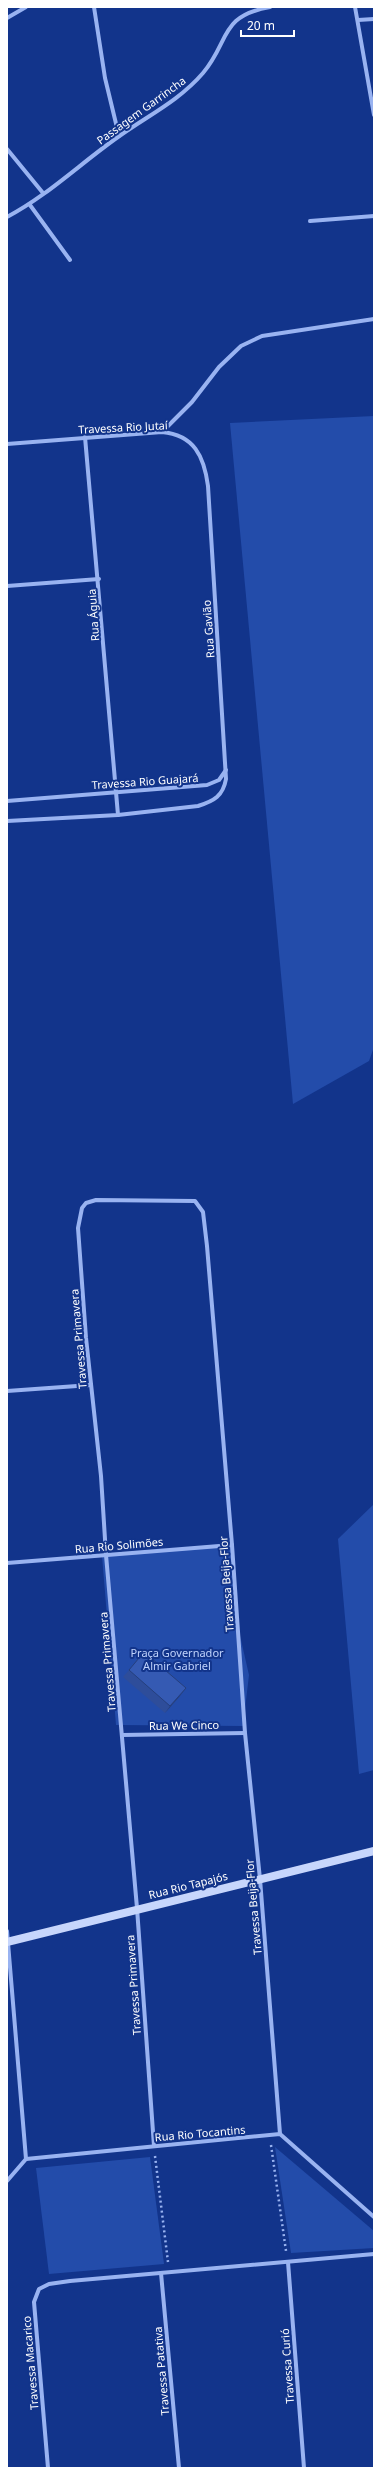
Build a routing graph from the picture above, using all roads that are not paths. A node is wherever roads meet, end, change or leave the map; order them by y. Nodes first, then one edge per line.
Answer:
1 (26, 7) edge
2 (94, 7) edge
3 (270, 7) edge
4 (355, 7) edge
5 (7, 18) edge
6 (374, 19) edge
7 (358, 20) junction
8 (374, 115) edge
9 (119, 136) junction
10 (7, 149) edge
11 (43, 193) junction
12 (30, 205) junction
13 (374, 216) edge
14 (7, 217) edge
15 (310, 221) dead end
16 (70, 260) dead end
17 (374, 319) edge
18 (162, 432) junction
19 (85, 437) junction
20 (7, 444) edge
21 (208, 486) joint
22 (99, 579) junction
23 (7, 586) edge
24 (226, 770) junction
25 (116, 792) junction
26 (7, 801) edge
27 (118, 815) junction
28 (7, 821) edge
29 (110, 1200) joint
30 (91, 1384) junction
31 (7, 1391) edge
32 (232, 1545) junction
33 (106, 1555) junction
34 (7, 1564) edge
35 (245, 1732) junction
36 (122, 1735) junction
37 (374, 1851) edge
38 (260, 1878) junction
39 (137, 1908) junction
40 (7, 1931) edge
41 (7, 1942) edge
42 (280, 2134) junction
43 (154, 2146) junction
44 (26, 2159) junction
45 (7, 2181) edge
46 (374, 2217) edge
47 (374, 2254) edge
48 (288, 2262) junction
49 (161, 2273) junction
50 (48, 2468) edge
51 (180, 2468) edge
52 (304, 2468) edge

1 - 5 street
2 - 9 street
3 - 9 street, Passagem Garrincha
4 - 7 street
6 - 7 street
7 - 8 street
9 - 11 street, Passagem Garrincha
10 - 11 street
11 - 12 street, Passagem Garrincha
12 - 14 street, Passagem Garrincha
12 - 16 street
13 - 15 street
17 - 18 street
18 - 19 street, Travessa Rio Jutaí
18 - 21 street, Travessa Rio Jutaí
19 - 20 street, Travessa Rio Jutaí
19 - 22 street, Rua Águia
21 - 24 street, Rua Gavião
22 - 23 street
22 - 25 street, Rua Águia
24 - 25 street, Travessa Rio Guajará
24 - 27 street
25 - 26 street, Travessa Rio Guajará
25 - 27 street, Rua Águia
27 - 28 street
29 - 30 street, Travessa Primavera
29 - 32 street, Travessa Beija-Flor
30 - 31 street
30 - 33 street, Travessa Primavera
32 - 33 street, Rua Rio Solimões
32 - 35 street, Travessa Beija-Flor
33 - 34 street, Rua Rio Solimões
33 - 36 street, Travessa Primavera
35 - 36 street, Rua We Cinco
35 - 38 street, Travessa Beija-Flor
36 - 39 street, Travessa Primavera
37 - 38 street, Rua Rio Tapajós
38 - 39 street, Rua Rio Tapajós
38 - 42 street, Travessa Beija-Flor
39 - 41 street, Rua Rio Tapajós
39 - 43 street, Travessa Primavera
40 - 41 street
41 - 44 street
42 - 43 street, Rua Rio Tocantins
42 - 46 street
43 - 44 street, Rua Rio Tocantins
44 - 45 street
47 - 48 street
48 - 49 street
48 - 52 street, Travessa Curió
49 - 50 street, Travessa Macarico
49 - 51 street, Travessa Patativa

